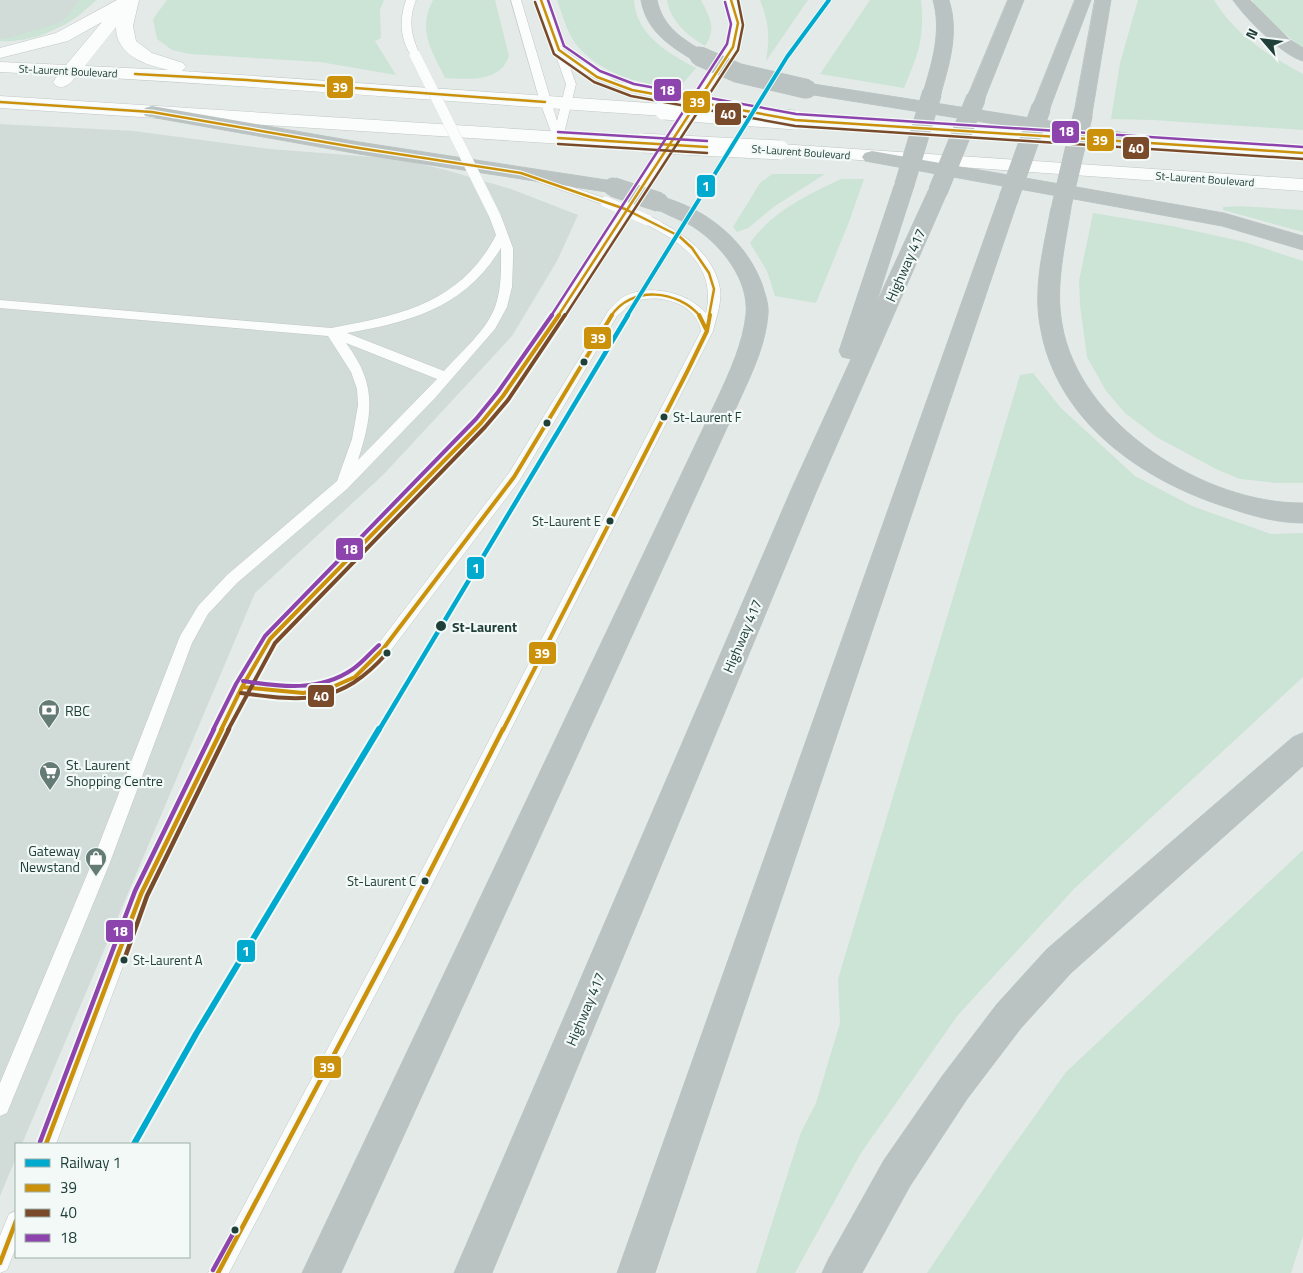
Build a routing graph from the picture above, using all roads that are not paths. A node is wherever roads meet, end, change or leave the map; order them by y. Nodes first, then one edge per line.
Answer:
1 (130, 0) edge
2 (411, 0) edge
3 (516, 0) edge
4 (541, 0) edge
5 (649, 0) edge
6 (730, 0) edge
7 (941, 0) edge
8 (1016, 0) edge
9 (1083, 0) edge
10 (1103, 0) edge
11 (1241, 0) edge
12 (559, 50) junction
13 (0, 53) edge
14 (1303, 56) edge
15 (0, 67) edge
16 (70, 72) junction
17 (247, 80) junction
18 (0, 102) edge
19 (545, 102) junction
20 (567, 104) junction
21 (668, 104) junction
22 (44, 105) junction
23 (152, 112) junction
24 (558, 138) junction
25 (1139, 141) junction
26 (1303, 153) edge
27 (872, 156) junction
28 (1303, 186) edge
29 (653, 211) junction
30 (502, 235) junction
31 (1303, 243) edge
32 (0, 304) edge
33 (707, 331) junction
34 (331, 332) junction
35 (446, 377) junction
36 (342, 485) junction
37 (804, 490) junction
38 (1303, 513) edge
39 (242, 687) junction
40 (1303, 747) edge
41 (0, 1106) edge
42 (46, 1143) edge
43 (15, 1224) edge
44 (0, 1263) edge
45 (218, 1273) edge
46 (321, 1273) edge
47 (473, 1273) edge
48 (636, 1273) edge
49 (841, 1273) edge

1 - 13 main road
1 - 16 main road
1 - 17 main road
2 - 30 lane, bridge
3 - 19 lane
4 - 12 lane
5 - 25 highway, bridge
6 - 39 lane
7 - 37 highway, bridge
8 - 37 highway, Highway 417, bridge
9 - 48 highway, bridge
10 - 38 highway, bridge
11 - 14 highway
12 - 20 lane
12 - 21 lane
15 - 16 main road, St-Laurent Boulevard
16 - 17 main road, St-Laurent Boulevard
16 - 22 main road
17 - 19 main road, St-Laurent Boulevard
18 - 22 main road, St-Laurent Boulevard
19 - 20 main road, St-Laurent Boulevard
19 - 24 lane
20 - 21 main road, St-Laurent Boulevard
20 - 24 lane
21 - 25 main road, St-Laurent Boulevard, bridge
22 - 23 main road, St-Laurent Boulevard
23 - 24 main road, St-Laurent Boulevard
23 - 29 highway, bridge
24 - 27 main road, St-Laurent Boulevard, bridge
25 - 26 main road, St-Laurent Boulevard
27 - 28 main road, St-Laurent Boulevard
27 - 31 highway
29 - 33 lane
29 - 46 highway
30 - 34 lane
30 - 35 lane
32 - 34 lane
33 - 39 lane
33 - 45 lane
34 - 35 lane
34 - 36 lane
35 - 36 lane
36 - 41 lane
37 - 47 highway, Highway 417
39 - 42 lane
40 - 49 highway
43 - 44 lane

